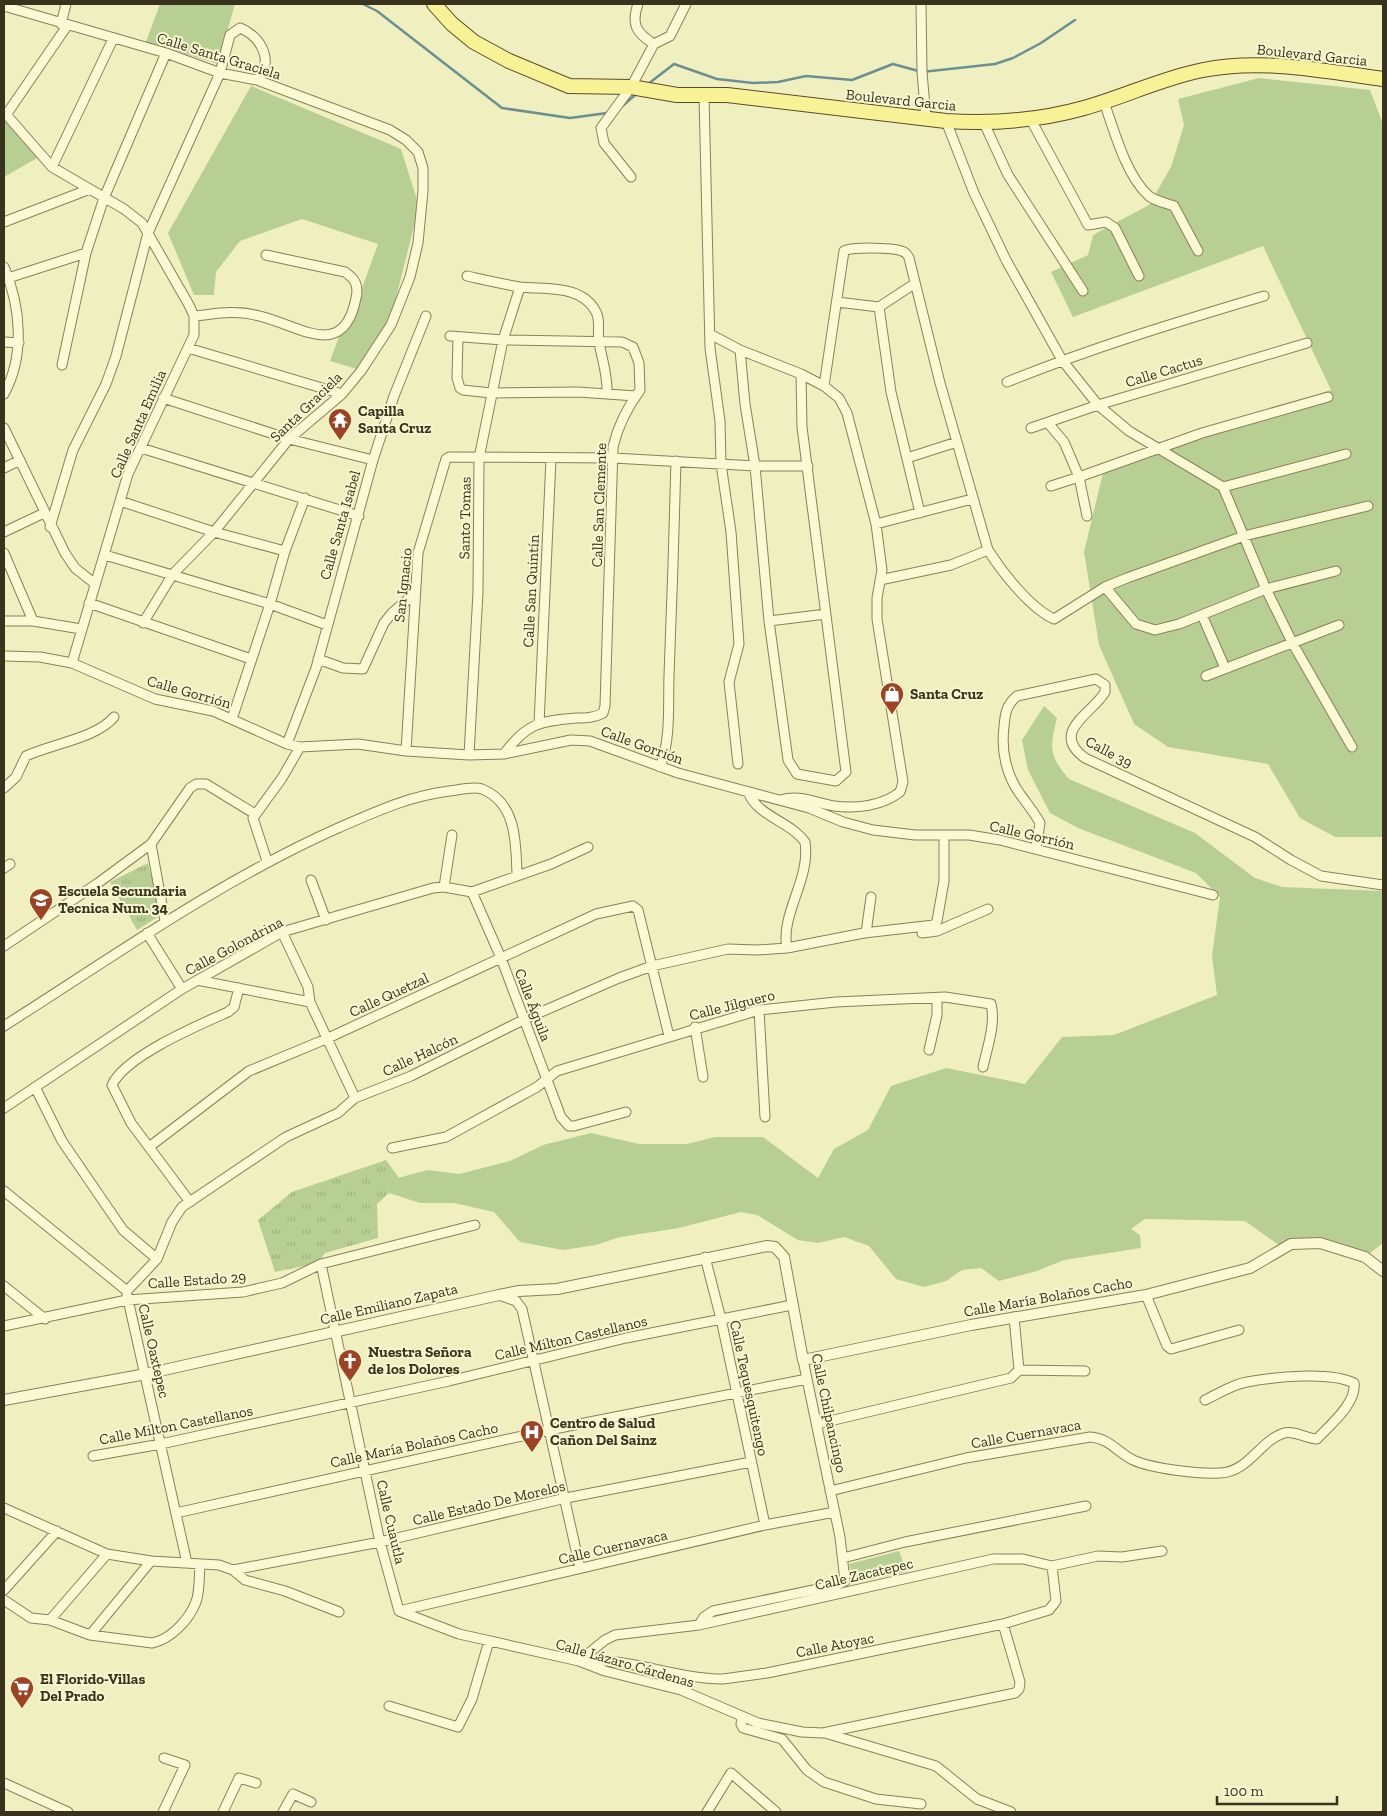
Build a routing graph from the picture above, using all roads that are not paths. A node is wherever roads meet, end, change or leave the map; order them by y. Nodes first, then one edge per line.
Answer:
1 (66, 4) edge
2 (434, 4) edge
3 (638, 4) edge
4 (686, 4) edge
5 (921, 4) edge
6 (4, 6) edge
7 (64, 25) junction
8 (113, 39) junction
9 (654, 44) junction
10 (166, 53) junction
11 (220, 74) junction
12 (1383, 79) edge
13 (257, 80) junction
14 (631, 87) junction
15 (704, 96) junction
16 (1104, 102) junction
17 (5, 114) edge
18 (926, 119) junction
19 (1031, 120) junction
20 (946, 121) junction
21 (984, 123) junction
22 (418, 152) joint
23 (52, 166) junction
24 (631, 177) dead end
25 (90, 189) junction
26 (104, 198) junction
27 (4, 222) edge
28 (148, 233) junction
29 (1198, 251) dead end
30 (86, 253) junction
31 (266, 255) dead end
32 (4, 267) edge
33 (467, 276) dead end
34 (1139, 276) dead end
35 (8, 278) junction
36 (914, 284) junction
37 (520, 287) junction
38 (1083, 291) dead end
39 (1264, 296) dead end
40 (836, 302) junction
41 (879, 306) junction
42 (194, 316) junction
43 (426, 316) dead end
44 (710, 334) junction
45 (503, 340) junction
46 (598, 341) junction
47 (4, 342) edge
48 (19, 343) junction
49 (1307, 343) dead end
50 (188, 348) junction
51 (740, 350) junction
52 (1062, 360) junction
53 (62, 365) dead end
54 (801, 374) junction
55 (1007, 382) dead end
56 (824, 386) junction
57 (491, 393) junction
58 (4, 394) edge
59 (342, 394) junction
60 (608, 394) junction
61 (636, 396) junction
62 (1328, 397) dead end
63 (163, 398) junction
64 (1098, 405) junction
65 (1048, 422) junction
66 (4, 428) edge
67 (1031, 428) dead end
68 (288, 439) junction
69 (957, 442) junction
70 (142, 448) junction
71 (1160, 449) junction
72 (1346, 454) dead end
73 (479, 458) junction
74 (613, 458) junction
75 (907, 458) junction
76 (551, 459) junction
77 (20, 460) junction
78 (373, 460) junction
79 (676, 461) junction
80 (721, 464) junction
81 (755, 466) junction
82 (808, 466) junction
83 (4, 468) edge
84 (1079, 477) junction
85 (254, 484) junction
86 (1051, 486) dead end
87 (1222, 487) junction
88 (305, 498) junction
89 (972, 499) junction
90 (120, 501) junction
91 (1368, 506) dead end
92 (920, 512) junction
93 (44, 513) junction
94 (359, 516) junction
95 (1087, 516) dead end
96 (876, 524) junction
97 (50, 526) junction
98 (4, 532) edge
99 (214, 532) junction
100 (1244, 536) junction
101 (988, 550) junction
102 (285, 551) junction
103 (4, 553) edge
104 (105, 555) junction
105 (1336, 571) dead end
106 (173, 574) junction
107 (880, 580) junction
108 (94, 583) junction
109 (1105, 587) junction
110 (1266, 589) junction
111 (414, 594) junction
112 (88, 603) junction
113 (270, 604) junction
114 (826, 614) junction
115 (1202, 615) junction
116 (4, 621) edge
117 (33, 621) junction
118 (769, 621) junction
119 (143, 623) junction
120 (327, 625) junction
121 (1339, 625) dead end
122 (81, 629) junction
123 (1293, 644) junction
124 (4, 656) edge
125 (251, 659) junction
126 (318, 659) junction
127 (72, 664) junction
128 (1225, 668) junction
129 (1206, 676) dead end
130 (114, 717) dead end
131 (232, 719) junction
132 (539, 724) junction
133 (288, 744) junction
134 (300, 747) junction
135 (1352, 747) dead end
136 (406, 751) junction
137 (504, 754) junction
138 (469, 755) junction
139 (738, 764) dead end
140 (660, 767) junction
141 (4, 788) edge
142 (748, 792) junction
143 (779, 800) junction
144 (255, 814) junction
145 (452, 835) dead end
146 (944, 835) junction
147 (151, 844) junction
148 (588, 847) dead end
149 (1036, 848) junction
150 (267, 861) junction
151 (517, 875) junction
152 (311, 880) dead end
153 (1383, 885) edge
154 (444, 888) junction
155 (472, 892) junction
156 (1214, 895) dead end
157 (871, 897) dead end
158 (988, 909) dead end
159 (326, 920) junction
160 (165, 921) junction
161 (910, 929) junction
162 (282, 932) junction
163 (147, 933) junction
164 (866, 933) junction
165 (4, 946) edge
166 (786, 948) junction
167 (501, 958) junction
168 (652, 966) junction
169 (197, 980) junction
170 (239, 988) junction
171 (182, 989) junction
172 (936, 998) junction
173 (310, 1002) junction
174 (758, 1010) junction
175 (525, 1019) junction
176 (4, 1026) edge
177 (695, 1027) junction
178 (670, 1036) junction
179 (326, 1039) junction
180 (929, 1050) dead end
181 (983, 1067) dead end
182 (703, 1077) dead end
183 (546, 1078) junction
184 (35, 1087) junction
185 (355, 1098) junction
186 (4, 1108) edge
187 (626, 1112) dead end
188 (765, 1117) dead end
189 (149, 1147) junction
190 (392, 1148) dead end
191 (4, 1191) edge
192 (190, 1202) junction
193 (475, 1225) dead end
194 (780, 1251) joint
195 (705, 1257) junction
196 (157, 1259) junction
197 (321, 1264) junction
198 (1383, 1271) edge
199 (4, 1286) edge
200 (498, 1295) junction
201 (1146, 1295) junction
202 (127, 1296) junction
203 (792, 1305) junction
204 (1014, 1317) junction
205 (45, 1319) junction
206 (720, 1319) junction
207 (4, 1326) edge
208 (1239, 1330) dead end
209 (335, 1332) junction
210 (803, 1360) junction
211 (535, 1361) junction
212 (1019, 1370) junction
213 (1085, 1372) dead end
214 (146, 1374) junction
215 (807, 1379) junction
216 (736, 1393) junction
217 (4, 1400) edge
218 (1205, 1400) dead end
219 (350, 1402) junction
220 (817, 1424) junction
221 (549, 1430) junction
222 (161, 1444) junction
223 (94, 1456) dead end
224 (751, 1462) junction
225 (365, 1470) junction
226 (830, 1491) junction
227 (566, 1498) junction
228 (1086, 1506) dead end
229 (4, 1508) edge
230 (834, 1512) junction
231 (176, 1513) junction
232 (765, 1526) junction
233 (57, 1531) junction
234 (380, 1542) junction
235 (1162, 1551) dead end
236 (107, 1554) junction
237 (843, 1558) junction
238 (151, 1561) junction
239 (187, 1563) junction
240 (200, 1564) junction
241 (1052, 1566) junction
242 (580, 1568) junction
243 (233, 1570) junction
244 (4, 1590) edge
245 (4, 1600) edge
246 (399, 1611) junction
247 (339, 1612) dead end
248 (50, 1620) junction
249 (1003, 1624) junction
250 (699, 1625) junction
251 (90, 1634) junction
252 (489, 1641) junction
253 (579, 1661) junction
254 (389, 1706) dead end
255 (742, 1718) junction
256 (823, 1733) junction
257 (164, 1758) dead end
258 (4, 1783) edge
259 (256, 1783) dead end
260 (311, 1802) dead end
261 (921, 1804) dead end
262 (68, 1812) edge
263 (163, 1812) edge
264 (223, 1812) edge
265 (283, 1812) edge
266 (707, 1812) edge
267 (776, 1812) edge
268 (1011, 1812) edge

1 - 7 street
2 - 14 main road, Boulevard Garcia
3 - 9 street
4 - 9 street
5 - 18 street
6 - 7 street, Calle Santa Graciela
7 - 8 street, Calle Santa Graciela
7 - 17 street
8 - 10 street, Calle Santa Graciela
8 - 23 street
9 - 14 street
10 - 11 street, Calle Santa Graciela
10 - 26 street
11 - 13 street, Calle Santa Graciela
11 - 13 street
11 - 28 street
12 - 16 main road, Boulevard Garcia
13 - 22 street, Calle Santa Graciela
14 - 15 main road, Boulevard Garcia
14 - 24 street
15 - 18 main road, Boulevard Garcia
15 - 44 street
16 - 19 main road, Boulevard Garcia
16 - 29 street
17 - 23 street
18 - 20 main road, Boulevard Garcia
19 - 21 main road, Boulevard Garcia
19 - 34 street
20 - 21 main road, Boulevard Garcia
20 - 52 street
21 - 38 street
22 - 59 street, Santa Graciela
23 - 25 street
25 - 26 street
25 - 27 street
26 - 28 street
26 - 30 street
28 - 42 street
28 - 97 street
30 - 35 street
30 - 53 street
31 - 42 street
32 - 35 street
33 - 37 street
35 - 48 street
36 - 40 street
36 - 41 street
36 - 69 street
37 - 45 street, Santo Tomas
37 - 46 street
39 - 52 street
40 - 41 street
40 - 56 street
41 - 75 street
42 - 50 street, Calle Santa Emilia
43 - 78 street, Calle Santa Isabel
44 - 51 street
44 - 80 street
45 - 46 street, Calle San Clemente
45 - 57 street, Santo Tomas
45 - 57 street, Calle San Clemente
46 - 60 street
46 - 61 street, Calle San Clemente
47 - 48 street
48 - 58 street
49 - 64 street, Calle Cactus
50 - 59 street
50 - 63 street, Calle Santa Emilia
51 - 54 street
51 - 81 street
52 - 55 street
52 - 64 street
54 - 56 street
54 - 82 street
56 - 96 street
57 - 60 street
57 - 73 street, Santo Tomas
59 - 68 street, Santa Graciela
60 - 61 street
61 - 74 street, Calle San Clemente
62 - 71 street
63 - 68 street
63 - 70 street, Calle Santa Emilia
64 - 65 street, Calle Cactus
64 - 71 street
65 - 67 street, Calle Cactus
65 - 84 street
66 - 77 street
68 - 78 street
68 - 85 street, Santa Graciela
69 - 75 street
69 - 89 street
70 - 85 street
70 - 90 street, Calle Santa Emilia
71 - 84 street
71 - 87 street
72 - 87 street
73 - 76 street
73 - 111 street, San Ignacio
73 - 138 street, Santo Tomas
74 - 76 street
74 - 79 street
74 - 132 street, Calle San Clemente
75 - 92 street
76 - 132 street, Calle San Quintín
77 - 83 street
77 - 93 street
78 - 94 street, Calle Santa Isabel
79 - 80 street
79 - 140 street
80 - 81 street
80 - 139 street
81 - 82 street
81 - 118 street
82 - 114 street
84 - 86 street
84 - 95 street
85 - 88 street
85 - 99 street, Santa Graciela
87 - 100 street
88 - 94 street
88 - 102 street
89 - 92 street
89 - 101 street
90 - 99 street
90 - 104 street, Calle Santa Emilia
91 - 100 street
92 - 96 street
93 - 97 street
93 - 98 street
94 - 120 street, Calle Santa Isabel
96 - 107 street
97 - 108 street
99 - 102 street
99 - 106 street, Santa Graciela
100 - 109 street
100 - 110 street
101 - 107 street
101 - 109 street
102 - 113 street
103 - 117 street
104 - 106 street
104 - 108 street, Calle Santa Emilia
105 - 110 street
106 - 113 street
106 - 119 street, Santa Graciela
107 - 143 street
108 - 112 street, Calle Santa Emilia
109 - 115 street
110 - 115 street
110 - 123 street
111 - 126 street
111 - 136 street, San Ignacio
112 - 119 street
112 - 122 street, Calle Santa Emilia
113 - 120 street
113 - 125 street
114 - 118 street
114 - 118 street
115 - 128 street
116 - 117 street
117 - 122 street
119 - 125 street
120 - 126 street, Calle Santa Isabel
121 - 123 street
122 - 127 street, Calle Santa Emilia
123 - 128 street
123 - 135 street
124 - 127 street, Calle Gorrión
125 - 131 street
126 - 133 street, Calle Santa Isabel
127 - 131 street, Calle Gorrión
128 - 129 street
130 - 141 street
131 - 133 street, Calle Gorrión
132 - 137 street, Calle San Clemente
133 - 134 street, Calle Gorrión
134 - 136 street, Calle Gorrión
134 - 144 street
136 - 138 street, Calle Gorrión
137 - 138 street, Calle Gorrión
137 - 140 street, Calle Gorrión
140 - 142 street, Calle Gorrión
142 - 143 street, Calle Gorrión
142 - 166 street
143 - 146 street, Calle Gorrión
144 - 147 street
144 - 150 street
145 - 154 street
146 - 149 street, Calle Gorrión
146 - 161 street, Calle Halcón
147 - 160 street
147 - 165 street
148 - 151 street, Calle Golondrina
149 - 153 street, Calle 39
149 - 156 street, Calle Gorrión
150 - 151 street
150 - 160 street
151 - 155 street, Calle Golondrina
152 - 159 street
154 - 155 street, Calle Golondrina
154 - 159 street, Calle Golondrina
155 - 167 street, Calle Águila
157 - 164 street
158 - 161 street
159 - 162 street, Calle Golondrina
160 - 163 street
161 - 164 street, Calle Halcón
162 - 169 street, Calle Golondrina
162 - 173 street
163 - 171 street
163 - 176 street
164 - 166 street, Calle Halcón
166 - 168 street, Calle Halcón
167 - 168 street, Calle Quetzal
167 - 175 street, Calle Águila
167 - 179 street, Calle Quetzal
168 - 175 street, Calle Halcón
168 - 178 street
169 - 170 street
169 - 171 street, Calle Golondrina
170 - 173 street
170 - 189 street
171 - 184 street, Calle Golondrina
172 - 174 street, Calle Jilguero
172 - 180 street
172 - 181 street, Calle Jilguero
173 - 179 street
174 - 177 street, Calle Jilguero
174 - 188 street
175 - 183 street, Calle Águila
175 - 185 street, Calle Halcón
177 - 178 street, Calle Jilguero
177 - 182 street
178 - 183 street, Calle Jilguero
179 - 185 street
179 - 189 street, Calle Quetzal
183 - 187 street, Calle Águila
183 - 190 street, Calle Jilguero
184 - 186 street, Calle Golondrina
184 - 196 street
185 - 192 street, Calle Halcón
189 - 192 street
191 - 202 street
192 - 196 street, Calle Halcón
193 - 197 street, Calle Estado 29
194 - 195 street, Calle Emiliano Zapata
194 - 203 street, Calle Chilpancingo
195 - 200 street, Calle Emiliano Zapata
195 - 206 street, Calle Tequesquitengo
196 - 202 street, Calle Halcón
197 - 202 street, Calle Estado 29
197 - 209 street, Calle Cuautla
198 - 201 street, Calle María Bolaños Cacho
199 - 205 street
200 - 209 street, Calle Emiliano Zapata
200 - 211 street
201 - 204 street, Calle María Bolaños Cacho
201 - 208 street
202 - 205 street, Calle Estado 29
202 - 214 street, Calle Oaxtepec
203 - 206 street, Calle Milton Castellanos
203 - 210 street, Calle Chilpancingo
204 - 210 street, Calle María Bolaños Cacho
204 - 212 street
205 - 207 street, Calle Estado 29
206 - 211 street, Calle Milton Castellanos
206 - 216 street, Calle Tequesquitengo
209 - 214 street, Calle Emiliano Zapata
209 - 219 street, Calle Cuautla
210 - 215 street, Calle Chilpancingo
211 - 219 street, Calle Milton Castellanos
211 - 221 street
212 - 213 street
212 - 220 street
214 - 217 street, Calle Emiliano Zapata
214 - 222 street, Calle Oaxtepec
215 - 216 street, Calle María Bolaños Cacho
215 - 220 street, Calle Chilpancingo
216 - 221 street, Calle María Bolaños Cacho
216 - 224 street, Calle Tequesquitengo
218 - 226 street, Calle Cuernavaca
219 - 222 street, Calle Milton Castellanos
219 - 225 street, Calle Cuautla
220 - 226 street, Calle Chilpancingo
221 - 225 street, Calle María Bolaños Cacho
221 - 227 street
222 - 223 street, Calle Milton Castellanos
222 - 231 street, Calle Oaxtepec
224 - 227 street, Calle Estado De Morelos
224 - 232 street, Calle Tequesquitengo
225 - 231 street, Calle María Bolaños Cacho
225 - 234 street, Calle Cuautla
226 - 230 street, Calle Chilpancingo
227 - 234 street, Calle Estado De Morelos
227 - 242 street
228 - 237 street
229 - 233 street
230 - 232 street, Calle Cuernavaca
230 - 237 street, Calle Chilpancingo
231 - 239 street, Calle Oaxtepec
232 - 242 street, Calle Cuernavaca
233 - 236 street
233 - 244 street
234 - 243 street, Calle Estado De Morelos
234 - 246 street, Calle Cuautla
235 - 241 street, Calle Zacatepec
236 - 238 street
236 - 248 street
237 - 250 street, Calle Chilpancingo
238 - 239 street
238 - 251 street
239 - 240 street
240 - 243 street
240 - 251 street
241 - 249 street, Calle Atoyac
241 - 250 street, Calle Zacatepec
242 - 246 street, Calle Cuernavaca
243 - 247 street
245 - 248 street
246 - 252 street, Calle Lázaro Cárdenas
248 - 251 street
249 - 253 street, Calle Atoyac
249 - 256 street, Calle Lázaro Cárdenas
250 - 253 street, Calle Zacatepec
252 - 253 street, Calle Lázaro Cárdenas
252 - 254 street
253 - 255 street, Calle Lázaro Cárdenas
255 - 256 street, Calle Lázaro Cárdenas
255 - 261 street
256 - 268 street
257 - 263 street
258 - 262 street
259 - 264 street
260 - 265 street
266 - 267 street

